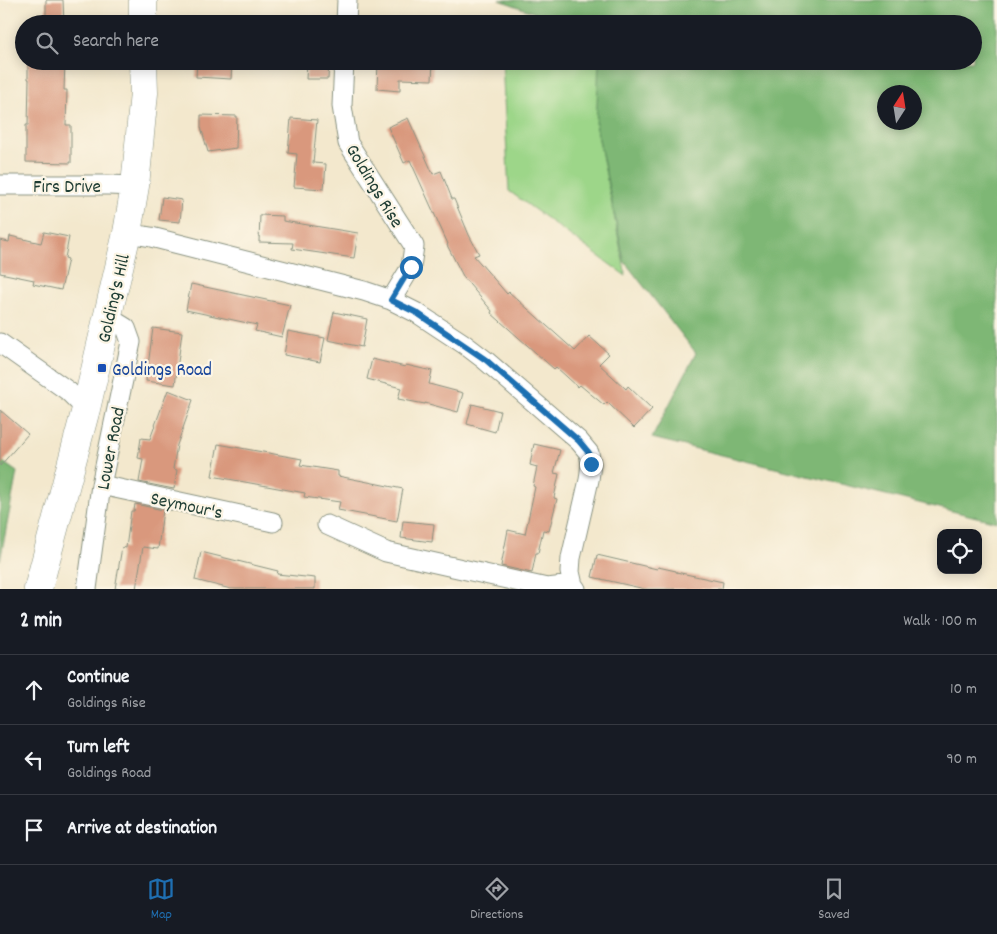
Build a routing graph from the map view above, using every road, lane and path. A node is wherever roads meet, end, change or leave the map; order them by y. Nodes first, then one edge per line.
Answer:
1 (143, 0) edge
2 (347, 0) edge
3 (143, 15) edge
4 (346, 15) edge
5 (143, 70) edge
6 (344, 70) edge
7 (0, 185) edge
8 (135, 186) junction
9 (127, 233) junction
10 (391, 300) junction
11 (108, 317) junction
12 (0, 343) edge
13 (86, 408) junction
14 (101, 485) junction
15 (273, 522) dead end
16 (327, 526) dead end
17 (575, 587) edge
18 (38, 589) edge
19 (87, 589) edge

1 - 3 main road
2 - 4 street
5 - 8 main road, Golding's Hill
6 - 10 street, Goldings Rise
7 - 8 street, Firs Drive
8 - 9 main road, Golding's Hill
9 - 10 street
9 - 11 main road, Golding's Hill
10 - 17 street
11 - 13 main road, Golding's Hill
11 - 14 street, Lower Road
12 - 13 street
13 - 18 main road, Golding's Hill
14 - 15 street, Seymour's
14 - 19 street, Lower Road
16 - 17 street

